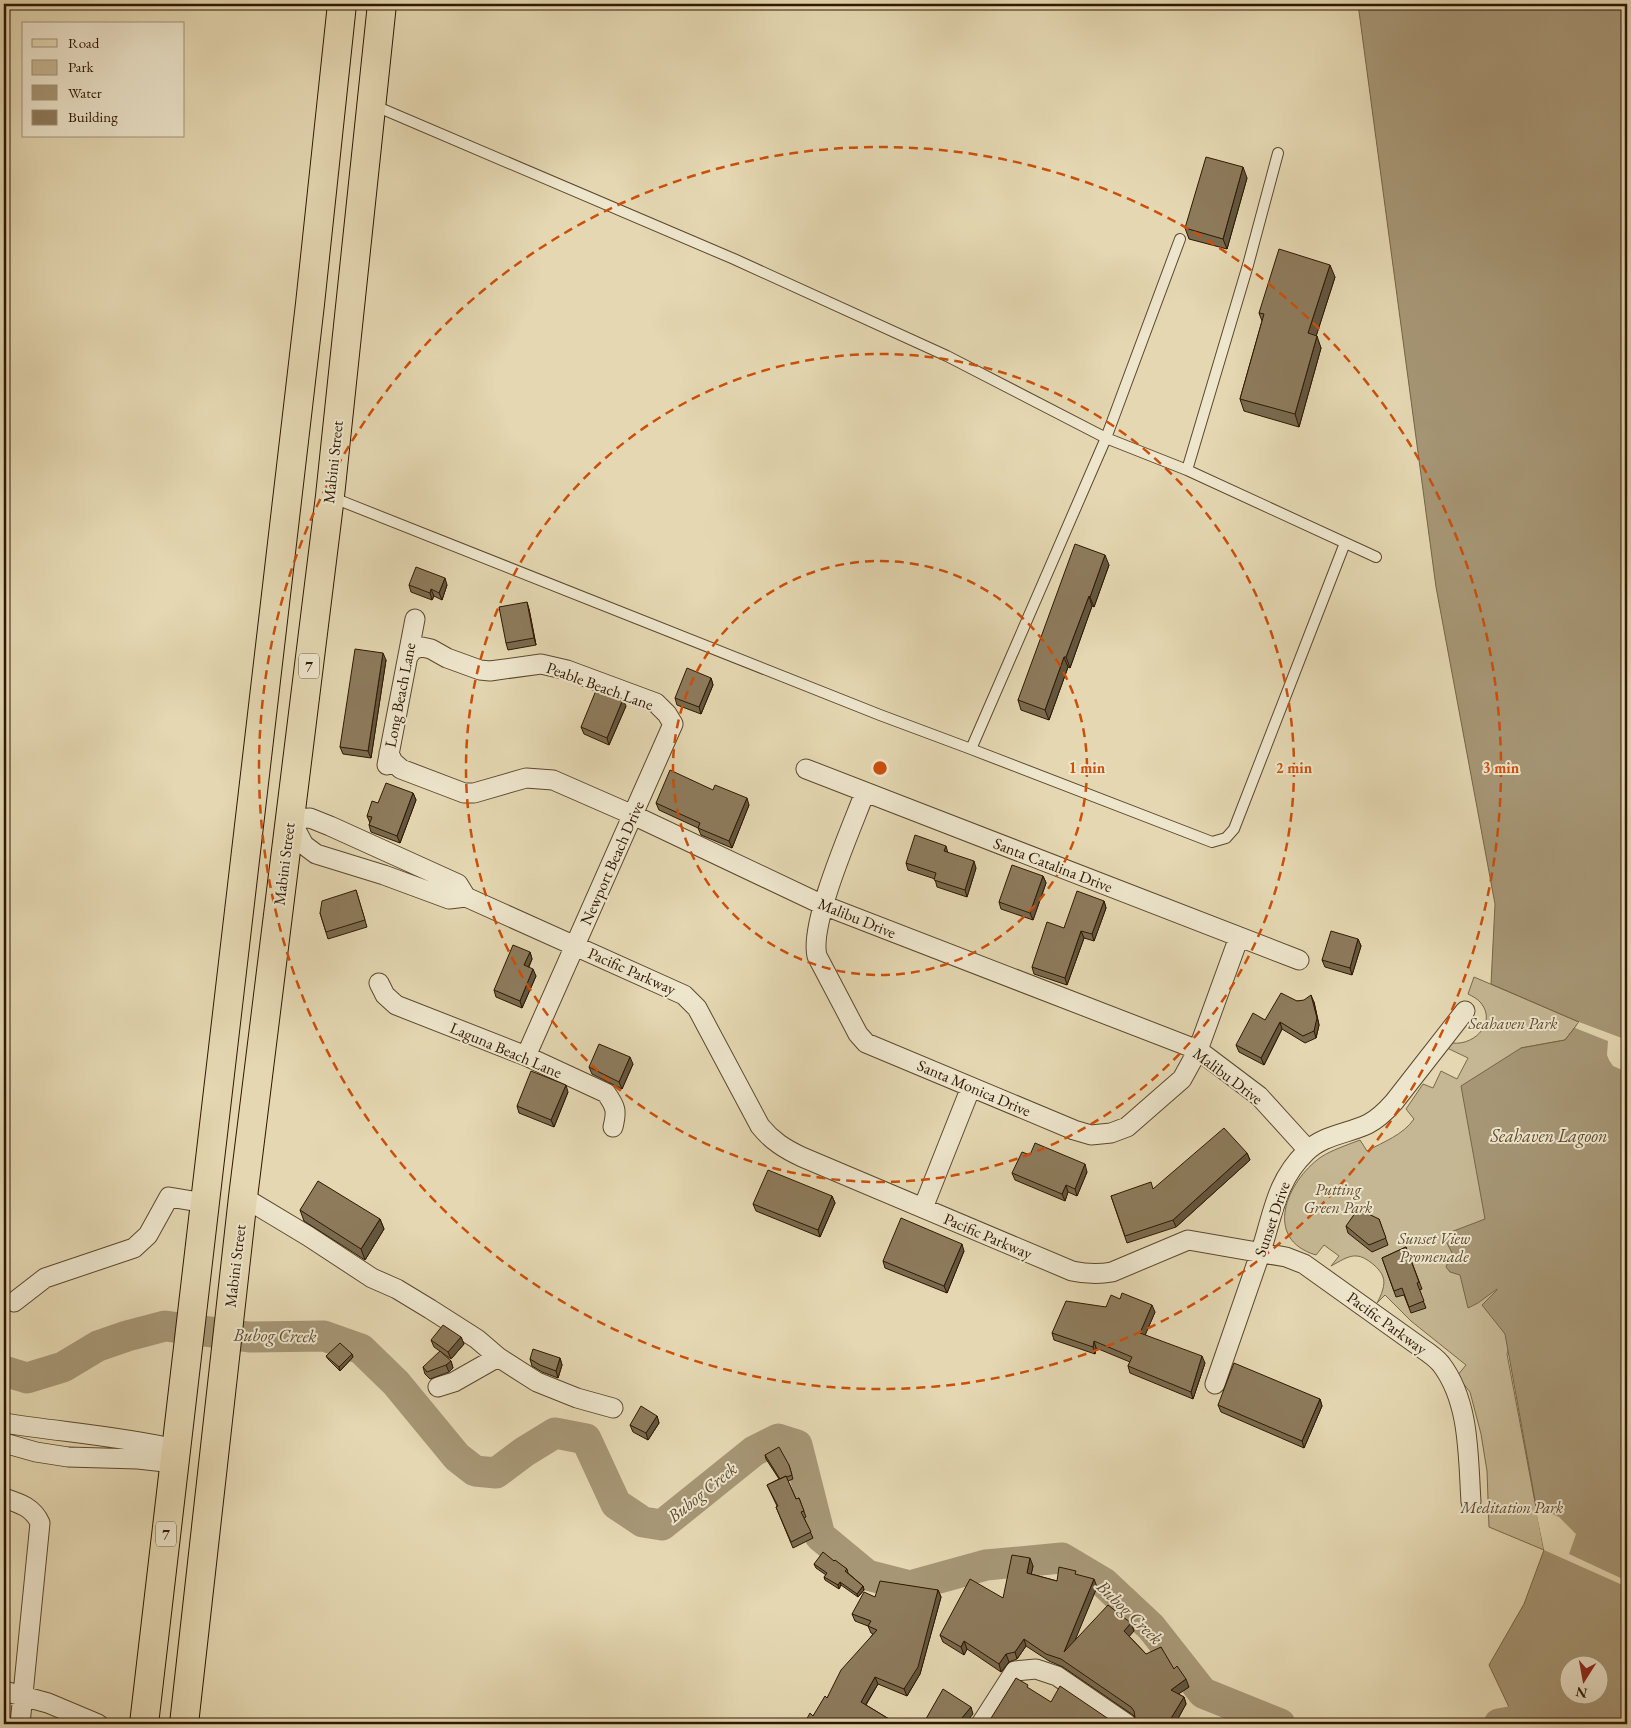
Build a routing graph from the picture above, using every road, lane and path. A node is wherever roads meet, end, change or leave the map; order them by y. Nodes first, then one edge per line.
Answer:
1 (342, 4) edge
2 (382, 4) edge
3 (371, 104) junction
4 (1278, 153) dead end
5 (1180, 239) dead end
6 (1106, 438) junction
7 (1187, 470) junction
8 (330, 496) junction
9 (1345, 544) junction
10 (1376, 557) dead end
11 (415, 619) dead end
12 (408, 656) junction
13 (673, 724) joint
14 (971, 749) junction
15 (387, 761) joint
16 (256, 766) junction
17 (806, 769) dead end
18 (865, 792) junction
19 (633, 815) junction
20 (290, 819) junction
21 (364, 842) junction
22 (246, 848) junction
23 (355, 866) junction
24 (466, 897) junction
25 (823, 905) junction
26 (1239, 937) junction
27 (575, 946) junction
28 (1299, 960) dead end
29 (379, 983) dead end
30 (1465, 1011) dead end
31 (1198, 1050) junction
32 (526, 1056) junction
33 (971, 1087) junction
34 (613, 1127) dead end
35 (1308, 1150) junction
36 (243, 1197) junction
37 (205, 1203) junction
38 (923, 1208) junction
39 (1261, 1252) junction
40 (14, 1302) dead end
41 (498, 1357) junction
42 (1215, 1384) dead end
43 (438, 1387) dead end
44 (613, 1408) dead end
45 (4, 1423) edge
46 (4, 1443) edge
47 (175, 1456) junction
48 (4, 1498) edge
49 (1472, 1502) dead end
50 (4, 1691) edge
51 (24, 1696) junction
52 (20, 1724) edge
53 (98, 1724) edge
54 (144, 1724) edge
55 (184, 1724) edge
56 (981, 1724) edge
57 (1127, 1724) edge

1 - 16 main road, 7
2 - 3 main road, Mabini Street / 7
3 - 6 lane
3 - 8 main road, Mabini Street / 7
4 - 7 lane
5 - 6 lane
6 - 7 lane
6 - 14 lane
7 - 9 lane
8 - 14 lane
8 - 20 main road, Mabini Street / 7
9 - 10 lane
9 - 14 lane
11 - 12 street, Long Beach Lane
12 - 13 street, Peable Beach Lane
12 - 15 street, Long Beach Lane
13 - 19 street, Newport Beach Drive
15 - 19 street, Malibu Drive
16 - 20 main road
16 - 22 main road, 7
17 - 18 street, Santa Catalina Drive
18 - 25 street, Santa Monica Drive
18 - 26 street, Santa Catalina Drive
19 - 25 street, Malibu Drive
19 - 27 street, Newport Beach Drive
20 - 21 street, Pacific Parkway
20 - 22 main road
20 - 23 street, Pacific Parkway
20 - 36 main road, Mabini Street / 7
21 - 23 street
21 - 24 street, Pacific Parkway
22 - 37 main road, 7
23 - 24 street, Pacific Parkway
24 - 27 street, Pacific Parkway
25 - 31 street, Malibu Drive
25 - 33 street, Santa Monica Drive
26 - 28 street, Santa Catalina Drive
26 - 31 street, Santa Monica Drive
27 - 32 street, Newport Beach Drive
27 - 38 street, Pacific Parkway
29 - 32 street, Laguna Beach Lane
30 - 35 street, Sunset Drive
31 - 33 street, Santa Monica Drive
31 - 35 street, Malibu Drive
32 - 34 street, Laguna Beach Lane
33 - 38 street
35 - 39 street, Sunset Drive
36 - 41 street
36 - 55 main road, Mabini Street / 7
37 - 40 street
37 - 47 main road, 7
38 - 39 street, Pacific Parkway
39 - 42 street, Sunset Drive
39 - 49 street, Pacific Parkway
41 - 43 street
41 - 44 street
45 - 47 street
46 - 47 street
47 - 54 main road, 7
48 - 51 street
50 - 51 street
51 - 52 street
51 - 53 street
56 - 57 street

